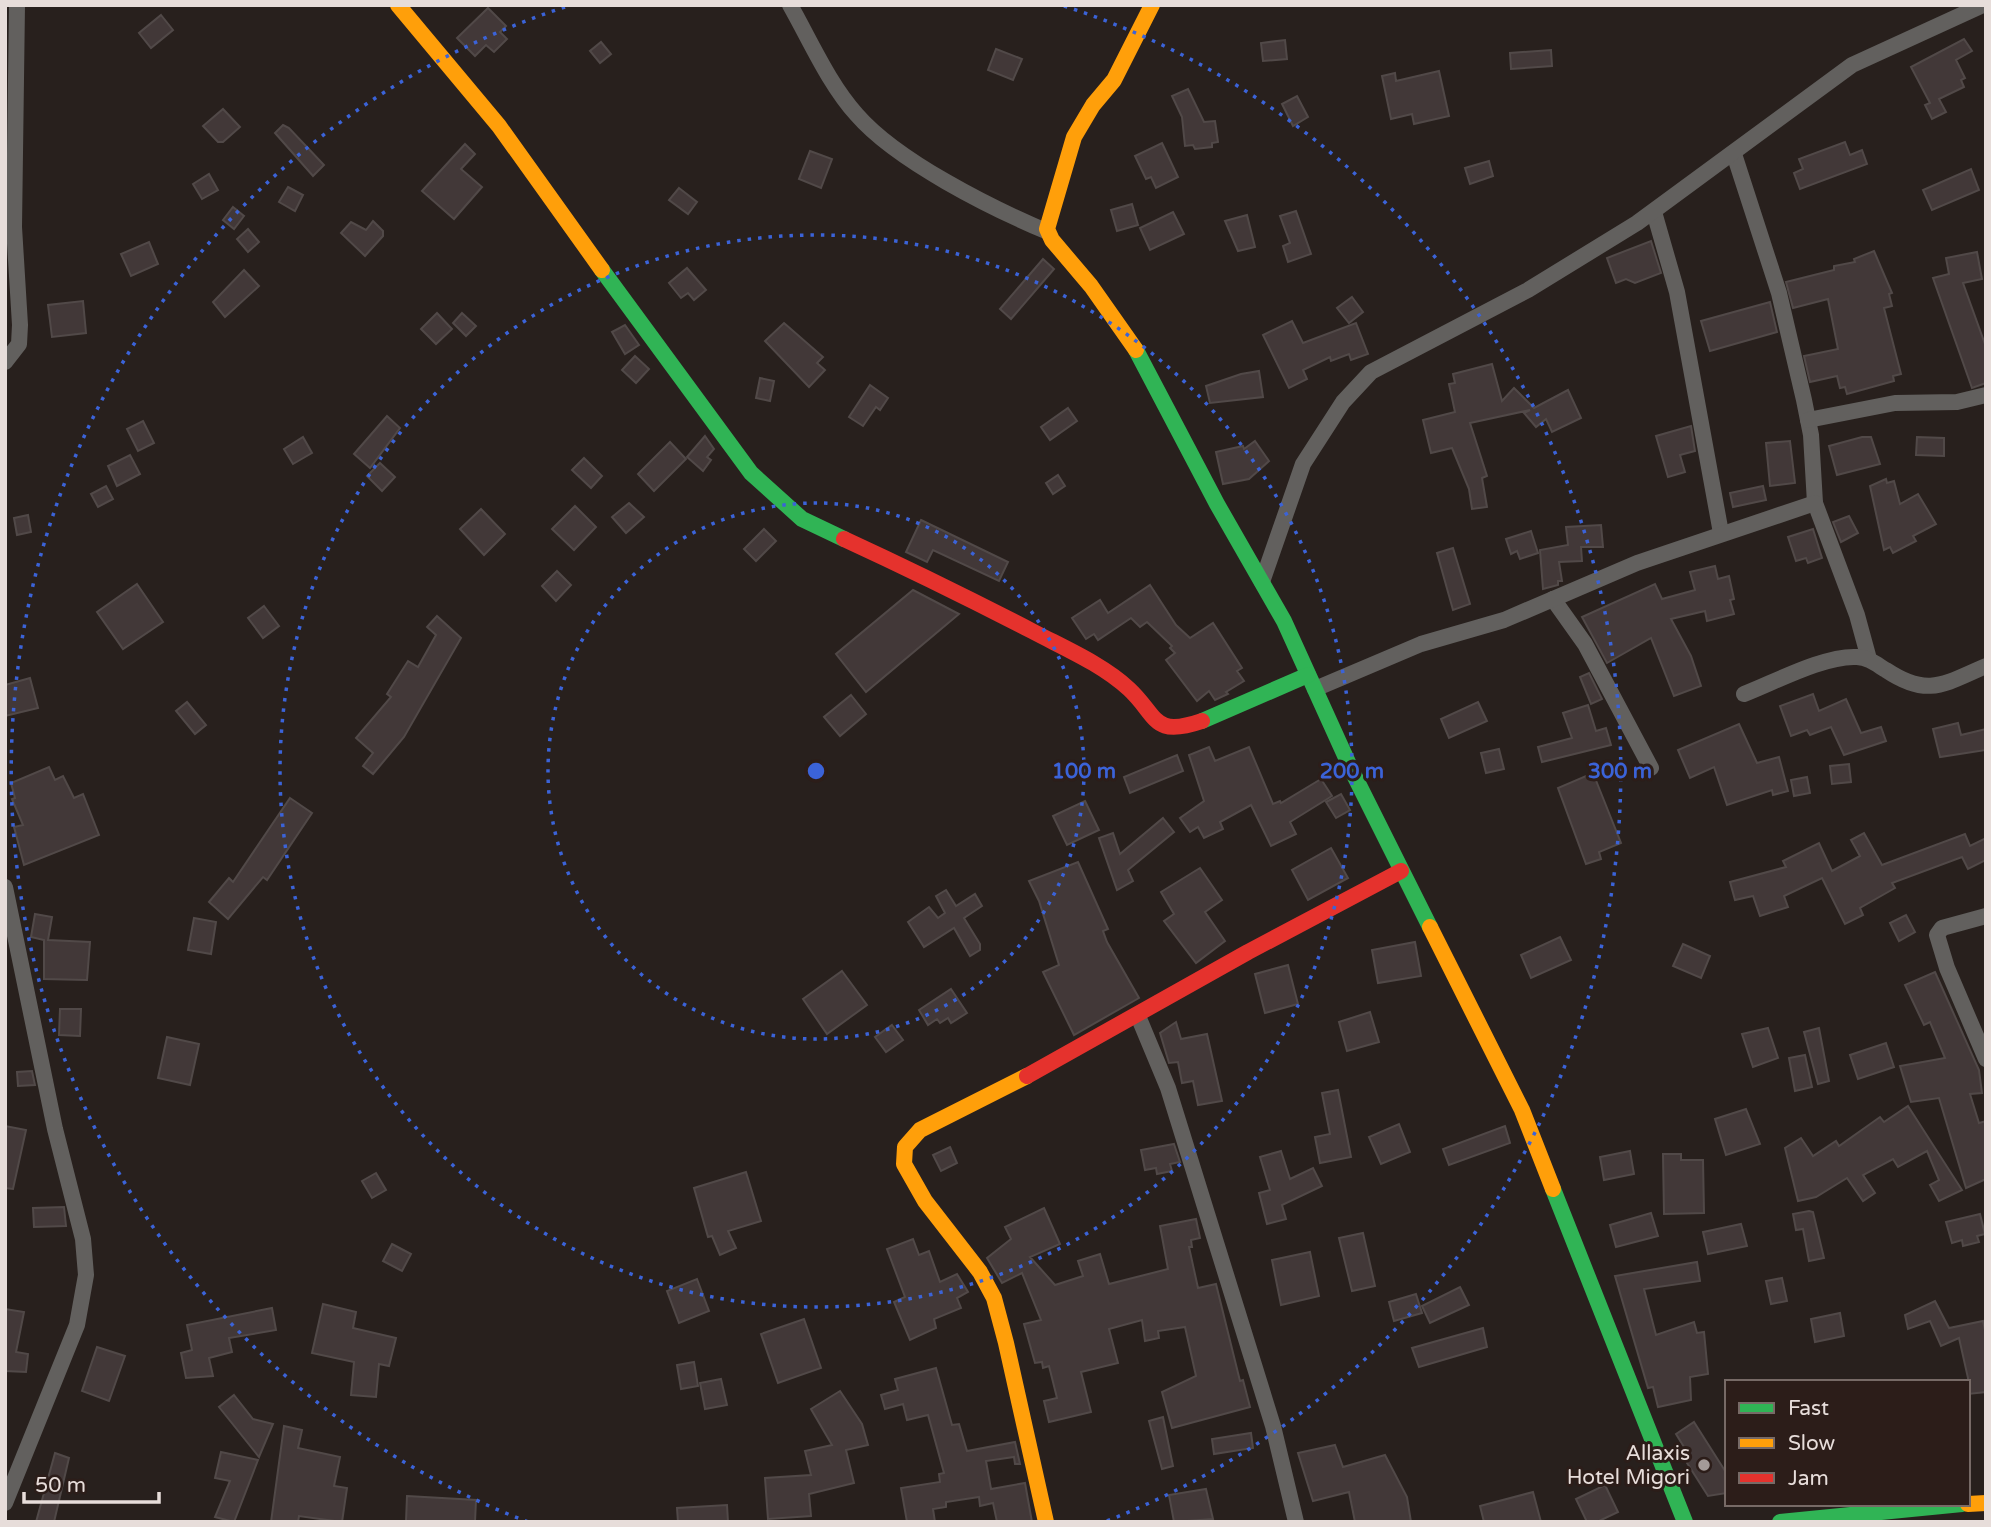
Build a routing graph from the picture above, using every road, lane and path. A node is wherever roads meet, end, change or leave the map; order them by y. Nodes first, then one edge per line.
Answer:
1 (17, 5) edge
2 (398, 5) edge
3 (790, 5) edge
4 (1153, 5) edge
5 (1983, 5) edge
6 (1947, 13) edge
7 (1734, 154) junction
8 (1654, 212) junction
9 (1048, 232) junction
10 (5, 362) edge
11 (1986, 395) edge
12 (1808, 420) junction
13 (1815, 503) junction
14 (1721, 533) junction
15 (1262, 582) junction
16 (1553, 598) junction
17 (1869, 659) junction
18 (1986, 666) edge
19 (1312, 682) junction
20 (1744, 694) dead end
21 (1651, 768) dead end
22 (1401, 871) junction
23 (5, 887) edge
24 (1986, 916) edge
25 (1138, 1016) junction
26 (1986, 1059) edge
27 (5, 1503) edge
28 (1942, 1506) edge
29 (1046, 1522) edge
30 (1296, 1522) edge
31 (1685, 1522) edge
32 (1780, 1522) edge

1 - 10 street
2 - 19 main road
3 - 9 street
4 - 9 main road
5 - 6 street
6 - 7 street
7 - 8 street
7 - 12 street
8 - 14 street
8 - 15 street
9 - 15 main road
11 - 12 street
12 - 13 street
13 - 14 street
13 - 17 street
14 - 16 street
15 - 19 main road
16 - 19 street
16 - 21 street
17 - 18 street
17 - 20 street
19 - 22 main road
22 - 25 main road
22 - 31 main road
23 - 27 street
24 - 26 street
25 - 29 main road
25 - 30 street
28 - 32 main road

